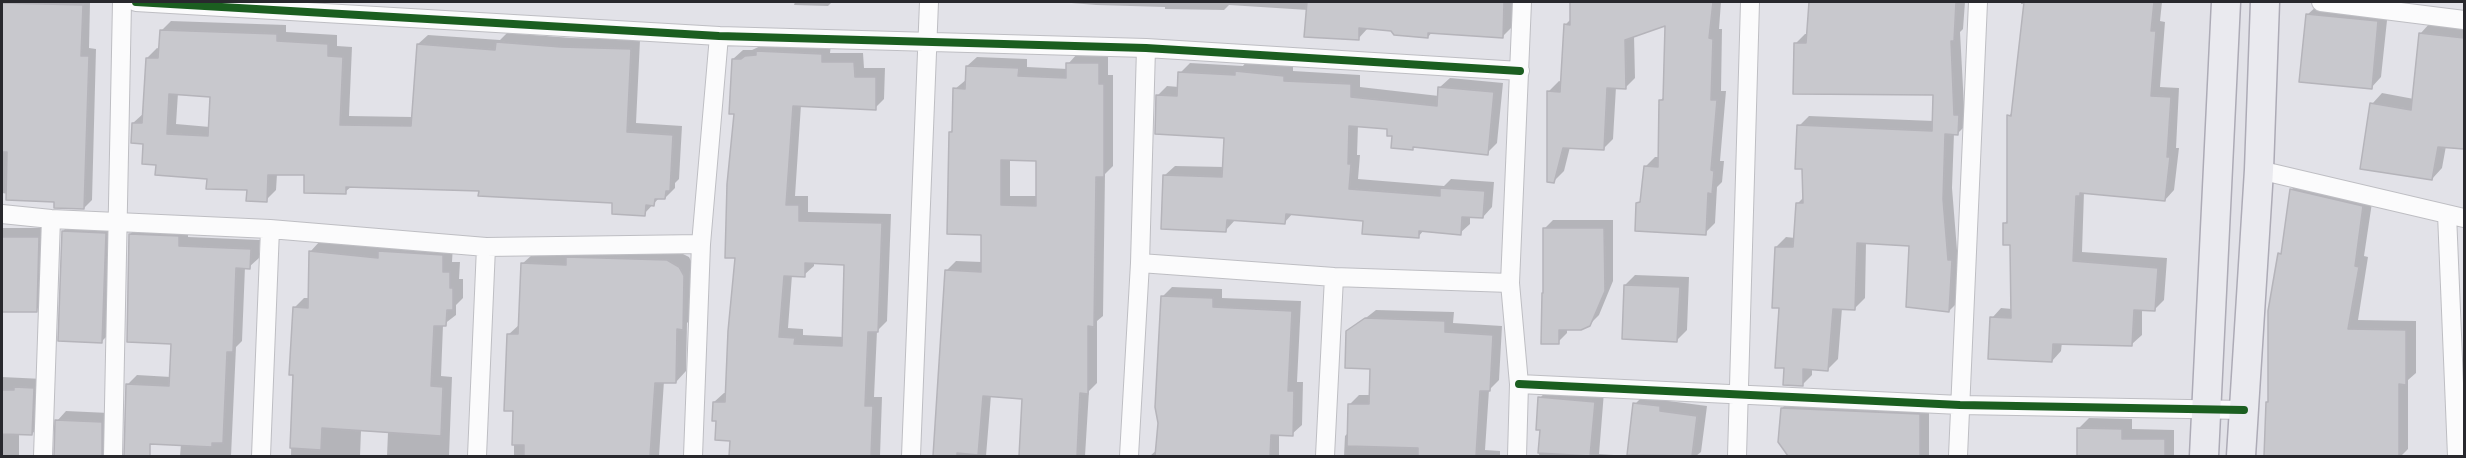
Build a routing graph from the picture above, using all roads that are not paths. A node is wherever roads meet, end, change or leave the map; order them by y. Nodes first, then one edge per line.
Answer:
1 (122, 2) edge
2 (136, 2) edge
3 (929, 2) edge
4 (1522, 2) edge
5 (1750, 2) edge
6 (1978, 2) edge
7 (2226, 2) edge
8 (2265, 2) edge
9 (2321, 2) edge
10 (2464, 20) edge
11 (719, 36) junction
12 (929, 44) junction
13 (1146, 48) junction
14 (1520, 71) junction
15 (2259, 170) junction
16 (2, 214) edge
17 (2456, 216) edge
18 (51, 219) junction
19 (118, 223) junction
20 (270, 229) junction
21 (701, 244) junction
22 (486, 247) junction
23 (1140, 263) junction
24 (1334, 277) junction
25 (1510, 284) junction
26 (1519, 384) junction
27 (1738, 396) junction
28 (1960, 405) junction
29 (2206, 409) junction
30 (2244, 410) junction
31 (43, 456) edge
32 (112, 456) edge
33 (261, 456) edge
34 (477, 456) edge
35 (693, 456) edge
36 (912, 456) edge
37 (1129, 456) edge
38 (1324, 456) edge
39 (1517, 456) edge
40 (1737, 456) edge
41 (1958, 456) edge
42 (2204, 456) edge
43 (2241, 456) edge
44 (2457, 456) edge

1 - 19 street
2 - 11 street
3 - 12 street
4 - 14 street
5 - 27 street
6 - 28 street
7 - 29 main road
8 - 15 main road
9 - 10 street
11 - 12 street
11 - 21 street
12 - 13 street
12 - 36 street
13 - 14 street
13 - 23 street
14 - 25 street
15 - 17 street
15 - 30 main road
16 - 18 street
17 - 44 street
18 - 19 street
18 - 31 street
19 - 20 street
19 - 32 street
20 - 22 street
20 - 33 street
21 - 22 street
21 - 35 street
22 - 34 street
23 - 24 street
23 - 37 street
24 - 25 street
24 - 38 street
25 - 26 street
26 - 27 street
26 - 39 street
27 - 28 street
27 - 40 street
28 - 29 street
28 - 41 street
29 - 30 street
29 - 42 main road
30 - 43 main road

